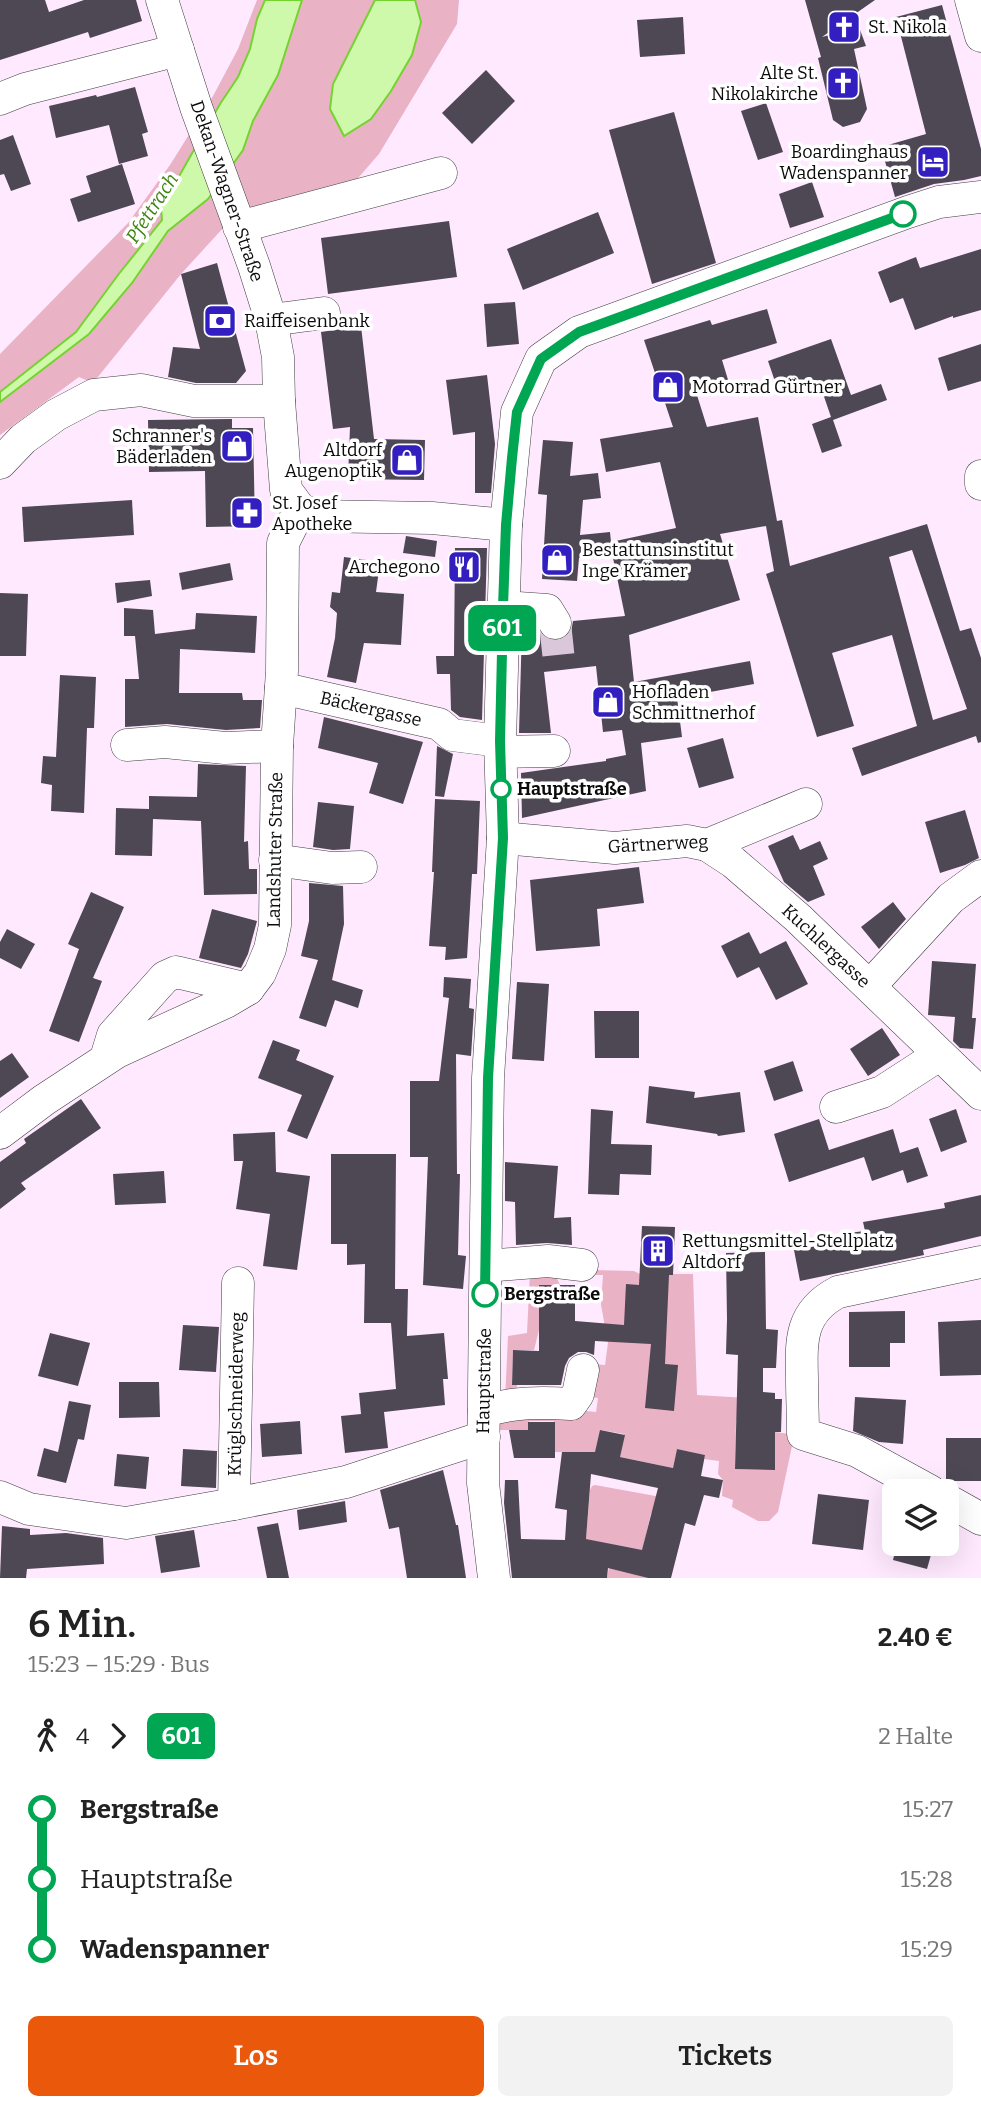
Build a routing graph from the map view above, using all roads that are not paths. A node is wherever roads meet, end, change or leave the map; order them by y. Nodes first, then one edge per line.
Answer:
1 (162, 0) edge
2 (971, 0) edge
3 (981, 36) edge
4 (178, 50) junction
5 (0, 99) edge
6 (441, 173) dead end
7 (981, 197) edge
8 (237, 221) junction
9 (324, 313) dead end
10 (271, 320) junction
11 (279, 401) junction
12 (0, 463) edge
13 (981, 476) edge
14 (981, 484) edge
15 (300, 509) junction
16 (506, 525) junction
17 (503, 607) junction
18 (555, 623) dead end
19 (281, 688) junction
20 (127, 745) dead end
21 (277, 746) junction
22 (500, 747) junction
23 (554, 751) dead end
24 (806, 804) dead end
25 (503, 838) junction
26 (707, 845) junction
27 (275, 860) junction
28 (361, 867) dead end
29 (981, 876) edge
30 (870, 986) junction
31 (248, 989) junction
32 (939, 1055) junction
33 (106, 1059) junction
34 (981, 1094) edge
35 (836, 1107) dead end
36 (0, 1133) edge
37 (981, 1262) edge
38 (486, 1266) junction
39 (592, 1271) dead end
40 (238, 1283) dead end
41 (583, 1370) dead end
42 (484, 1424) junction
43 (908, 1479) edge
44 (0, 1497) edge
45 (234, 1504) junction
46 (959, 1506) edge
47 (981, 1518) edge
48 (494, 1578) edge

1 - 4 street, Dekan-Wagner-Straße
2 - 3 street
4 - 5 street
4 - 8 street, Dekan-Wagner-Straße
6 - 8 street
7 - 16 street, Hauptstraße
8 - 10 street, Dekan-Wagner-Straße
9 - 10 street
10 - 11 street, Dekan-Wagner-Straße
11 - 12 street
11 - 15 street, Dekan-Wagner-Straße
13 - 14 street
15 - 16 street
15 - 19 street, Landshuter Straße
16 - 17 street, Hauptstraße
17 - 18 street
17 - 22 street, Hauptstraße
19 - 21 street, Landshuter Straße
19 - 22 street, Bäckergasse
20 - 21 street, Landshuter Straße
21 - 27 street, Landshuter Straße
22 - 23 street, Bäckergasse
22 - 25 street, Hauptstraße
24 - 26 street, Gärtnerweg
25 - 26 street, Gärtnerweg
25 - 38 street, Hauptstraße
26 - 30 street, Kuchlergasse
27 - 28 street
27 - 31 street, Landshuter Straße
29 - 30 street
30 - 32 street, Kuchlergasse
31 - 33 street
31 - 33 street
32 - 34 street, Kuchlergasse
32 - 35 street
33 - 36 street
37 - 43 street
38 - 39 street
38 - 42 street, Hauptstraße
40 - 45 street, Krüglschneiderweg
41 - 42 street
42 - 45 street
42 - 48 street, Hauptstraße
44 - 45 street
46 - 47 street

